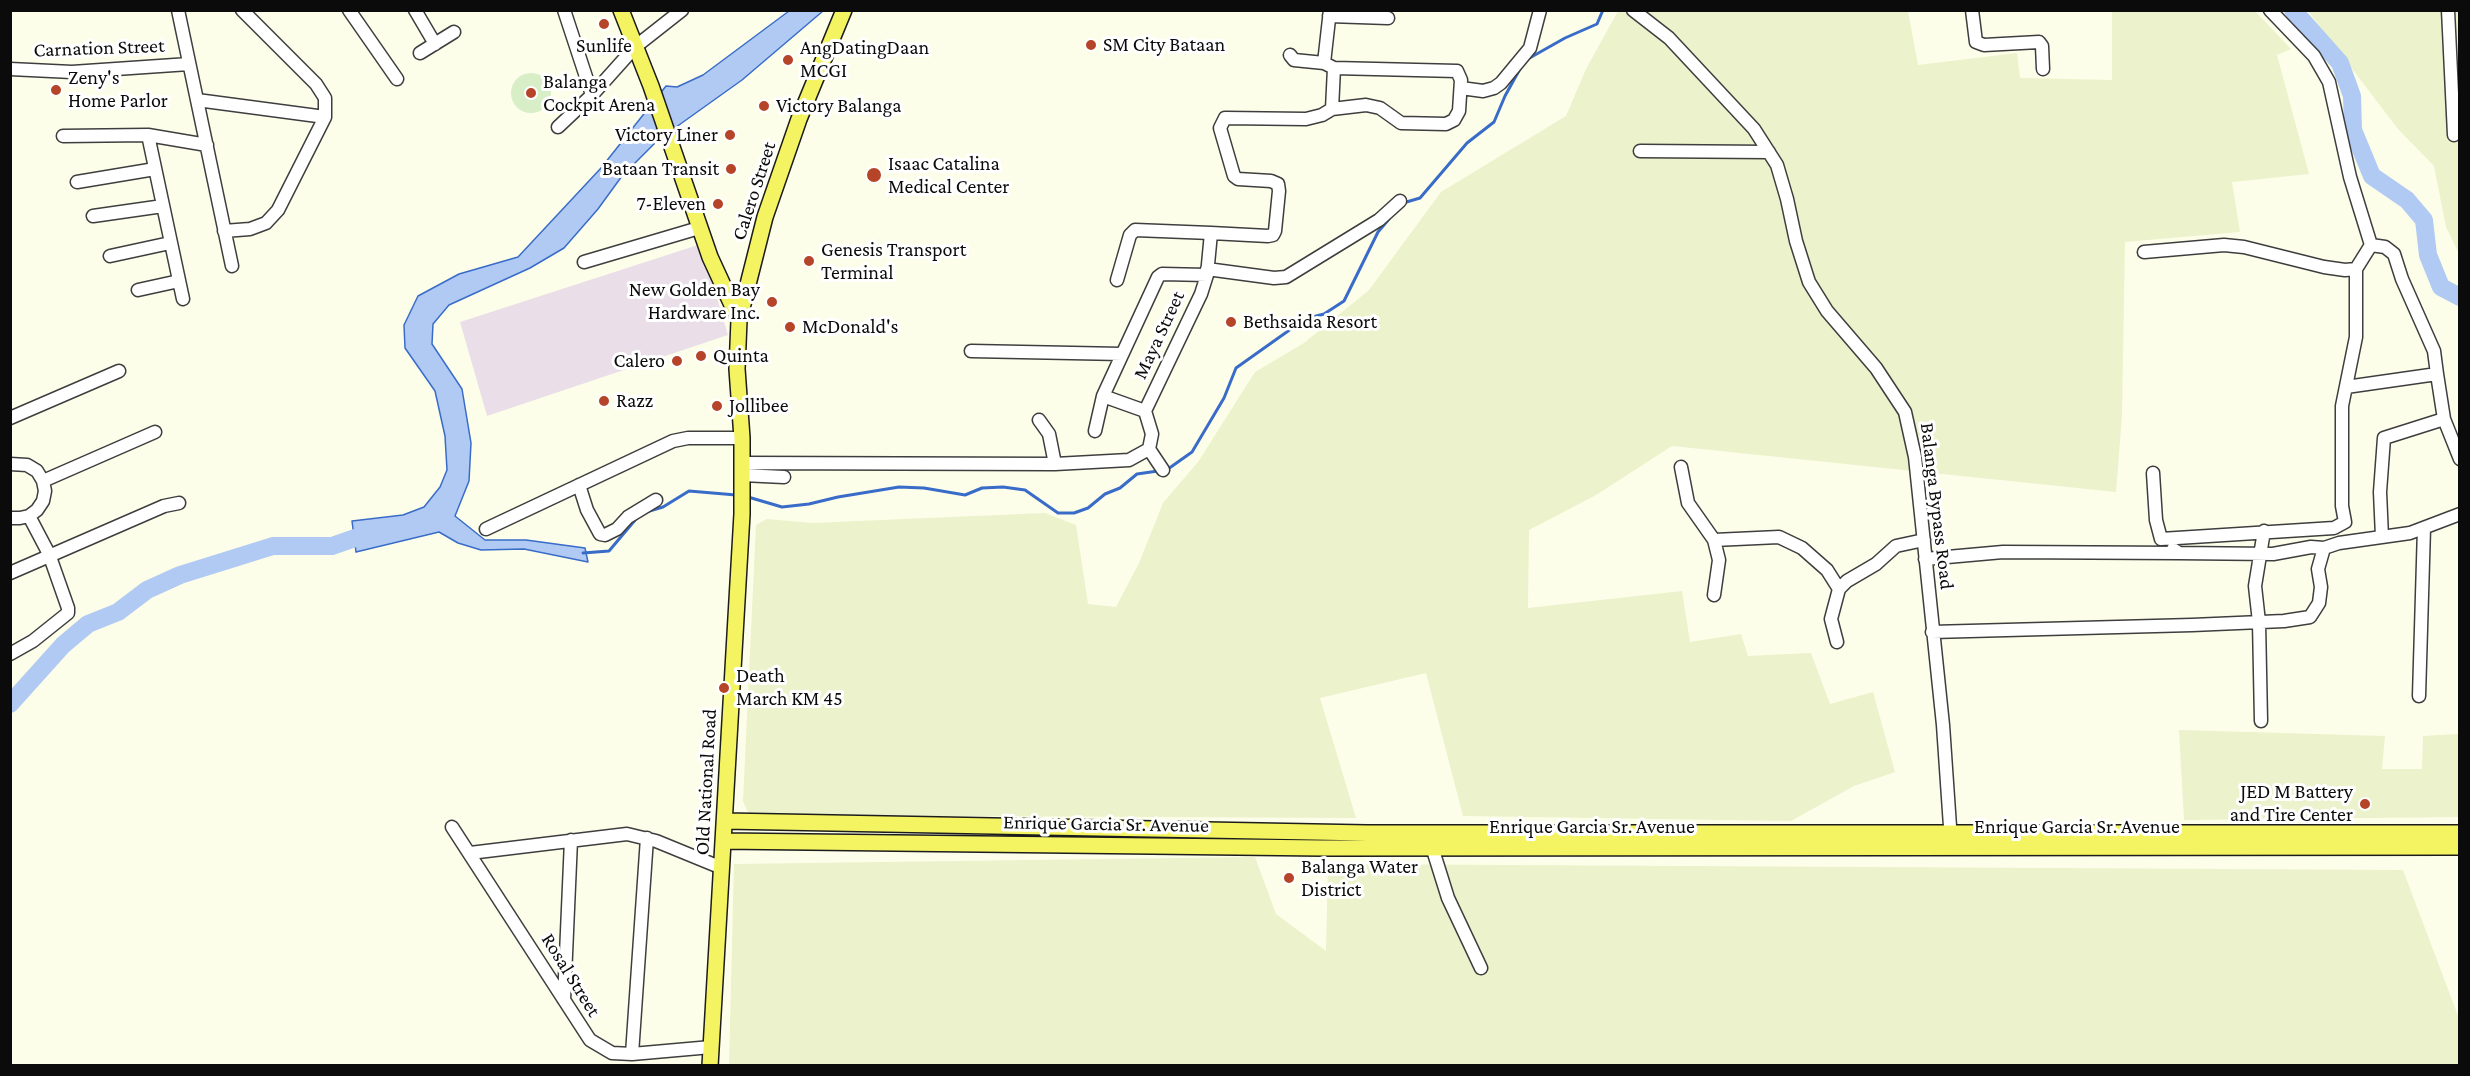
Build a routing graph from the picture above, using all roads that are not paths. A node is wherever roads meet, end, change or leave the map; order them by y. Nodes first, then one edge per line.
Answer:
1 (178, 10) edge
2 (242, 10) edge
3 (349, 10) edge
4 (415, 10) edge
5 (564, 10) edge
6 (621, 10) edge
7 (682, 10) edge
8 (844, 10) edge
9 (1540, 10) edge
10 (1633, 10) edge
11 (1972, 10) edge
12 (2270, 10) edge
13 (2448, 10) edge
14 (1330, 13) edge
15 (1388, 18) dead end
16 (454, 32) dead end
17 (435, 44) junction
18 (635, 47) junction
19 (420, 53) dead end
20 (1290, 55) dead end
21 (189, 64) junction
22 (1329, 65) junction
23 (10, 69) edge
24 (2043, 69) dead end
25 (397, 79) dead end
26 (1461, 88) junction
27 (592, 95) junction
28 (197, 100) junction
29 (1332, 109) junction
30 (325, 117) junction
31 (558, 127) dead end
32 (148, 135) junction
33 (2454, 135) dead end
34 (63, 136) dead end
35 (207, 145) junction
36 (1640, 151) dead end
37 (1769, 152) junction
38 (155, 169) junction
39 (77, 182) dead end
40 (1400, 201) dead end
41 (163, 206) junction
42 (93, 216) dead end
43 (699, 228) junction
44 (224, 231) junction
45 (1211, 233) junction
46 (170, 243) junction
47 (2371, 245) junction
48 (2144, 252) dead end
49 (110, 256) dead end
50 (584, 262) dead end
51 (232, 266) dead end
52 (2356, 269) junction
53 (1207, 272) junction
54 (179, 280) junction
55 (1117, 280) dead end
56 (138, 290) dead end
57 (183, 299) dead end
58 (739, 320) junction
59 (971, 351) dead end
60 (1122, 354) junction
61 (119, 371) dead end
62 (2437, 374) junction
63 (2346, 387) junction
64 (1102, 396) junction
65 (1145, 411) junction
66 (10, 418) edge
67 (2444, 419) junction
68 (1039, 420) dead end
69 (1095, 431) dead end
70 (155, 432) dead end
71 (742, 438) junction
72 (1149, 449) junction
73 (2460, 459) edge
74 (10, 464) edge
75 (1055, 464) junction
76 (1681, 467) dead end
77 (1163, 470) dead end
78 (2153, 473) dead end
79 (784, 477) dead end
80 (43, 481) junction
81 (742, 481) junction
82 (579, 485) junction
83 (656, 500) dead end
84 (179, 503) dead end
85 (2460, 514) edge
86 (29, 516) junction
87 (10, 518) edge
88 (2424, 528) junction
89 (486, 529) dead end
90 (2264, 531) junction
91 (2382, 537) junction
92 (2161, 539) junction
93 (1714, 540) junction
94 (1924, 540) junction
95 (2324, 548) junction
96 (2179, 553) junction
97 (2260, 553) junction
98 (49, 554) junction
99 (1925, 559) junction
100 (10, 573) edge
101 (1839, 589) junction
102 (1714, 595) dead end
103 (2259, 622) junction
104 (1932, 632) junction
105 (1837, 642) dead end
106 (10, 654) edge
107 (2419, 696) dead end
108 (2261, 721) dead end
109 (725, 821) junction
110 (452, 827) dead end
111 (2460, 833) edge
112 (647, 838) junction
113 (571, 840) junction
114 (1367, 840) junction
115 (723, 841) junction
116 (1951, 841) junction
117 (2360, 841) junction
118 (1432, 847) junction
119 (2460, 847) edge
120 (470, 853) junction
121 (722, 868) junction
122 (1481, 968) dead end
123 (564, 1000) junction
124 (711, 1047) junction
125 (632, 1054) junction
126 (710, 1065) edge

1 - 21 street
2 - 30 street
3 - 25 street
4 - 17 street
5 - 27 street
6 - 18 main road
7 - 18 street
8 - 58 main road, Calero Street
9 - 26 street
10 - 37 street, Balanga Bypass Road
11 - 24 street
12 - 47 street
13 - 33 street
14 - 15 street
14 - 22 street
16 - 17 street
17 - 19 street
18 - 27 street
18 - 43 main road
20 - 22 street
21 - 23 street, Carnation Street
21 - 28 street
22 - 26 street
22 - 29 street
26 - 29 street
27 - 31 street
28 - 30 street
28 - 35 street
29 - 45 street
30 - 44 street
32 - 34 street
32 - 35 street
32 - 38 street
35 - 44 street
36 - 37 street
37 - 94 street, Balanga Bypass Road
38 - 39 street
38 - 41 street
40 - 53 street
41 - 42 street
41 - 46 street
43 - 50 street
43 - 58 main road
44 - 51 street
45 - 53 street, Maya Street
45 - 55 street
46 - 49 street
46 - 54 street
47 - 52 street
47 - 62 street
48 - 52 street
52 - 63 street
53 - 60 street
53 - 65 street, Maya Street
54 - 56 street
54 - 57 street
58 - 71 main road, Old National Road
59 - 60 street
60 - 64 street
61 - 66 street
62 - 63 street
62 - 67 street
63 - 90 street
64 - 65 street
64 - 69 street
65 - 72 street
67 - 73 street
67 - 91 street
68 - 75 street
70 - 80 street
71 - 81 main road, Old National Road
71 - 82 street
72 - 75 street
72 - 77 street
74 - 80 street
75 - 81 street
76 - 93 street
78 - 92 street
79 - 81 street
80 - 86 street
81 - 109 main road, Old National Road
82 - 83 street
82 - 89 street
84 - 98 street
85 - 88 street
86 - 87 street
86 - 98 street
88 - 91 street
88 - 107 street
90 - 92 street
90 - 97 street
91 - 95 street
92 - 96 street
93 - 101 street
93 - 102 street
94 - 99 street, Balanga Bypass Road
94 - 101 street
95 - 97 street
95 - 103 street
96 - 97 street
96 - 99 street
97 - 103 street
98 - 100 street
98 - 106 street
99 - 104 street, Balanga Bypass Road
101 - 105 street
103 - 104 street
103 - 108 street
104 - 116 street, Balanga Bypass Road
109 - 114 main road, Enrique Garcia Sr. Avenue
109 - 115 main road, Old National Road
110 - 120 street, Rosal Street
111 - 117 main road, Enrique Garcia Sr. Avenue
112 - 113 street
112 - 121 street
112 - 125 street
113 - 120 street
113 - 123 street
114 - 115 main road, Enrique Garcia Sr. Avenue
114 - 116 main road, Enrique Garcia Sr. Avenue
114 - 118 main road, Enrique Garcia Sr. Avenue
115 - 121 main road, Old National Road
116 - 117 main road, Enrique Garcia Sr. Avenue
116 - 118 main road, Enrique Garcia Sr. Avenue
117 - 119 main road, Enrique Garcia Sr. Avenue
118 - 122 street
120 - 123 street, Rosal Street
121 - 124 main road, Old National Road
123 - 125 street, Rosal Street
124 - 125 street, Rosal Street
124 - 126 main road, Old National Road

